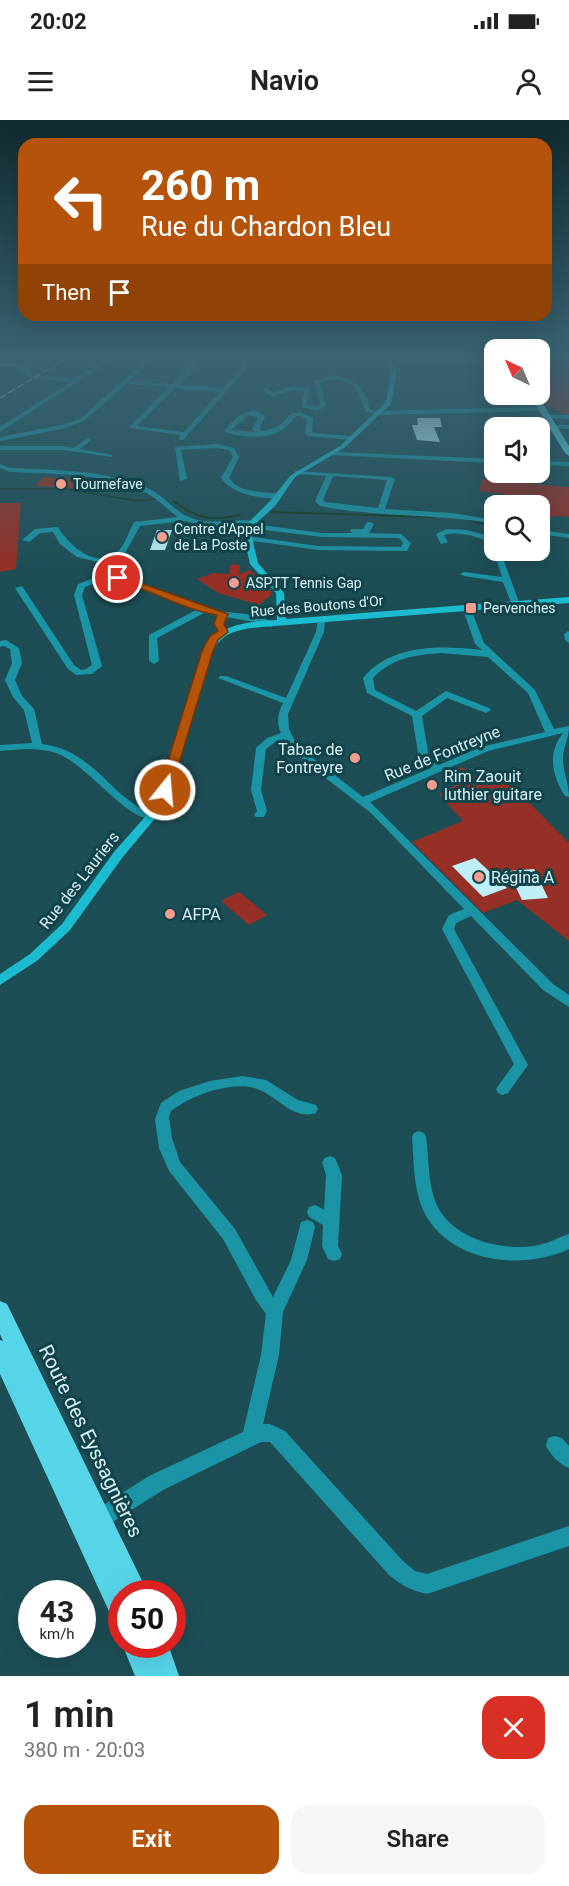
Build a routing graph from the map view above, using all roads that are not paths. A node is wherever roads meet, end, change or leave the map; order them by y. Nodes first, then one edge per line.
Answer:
1 (46, 430) edge
2 (152, 430) edge
3 (189, 430) edge
4 (228, 430) edge
5 (256, 430) edge
6 (276, 430) edge
7 (308, 430) edge
8 (361, 430) edge
9 (555, 430) edge
10 (259, 432) junction
11 (185, 434) junction
12 (351, 438) junction
13 (0, 440) edge
14 (88, 440) dead end
15 (0, 448) edge
16 (177, 448) junction
17 (76, 449) junction
18 (569, 453) edge
19 (332, 454) junction
20 (110, 456) dead end
21 (484, 461) edge
22 (550, 463) edge
23 (569, 464) edge
24 (2, 468) edge
25 (297, 472) junction
26 (330, 474) junction
27 (183, 479) dead end
28 (278, 496) junction
29 (381, 510) junction
30 (185, 519) junction
31 (484, 519) edge
32 (253, 521) junction
33 (370, 524) dead end
34 (550, 533) edge
35 (569, 536) edge
36 (246, 538) junction
37 (26, 540) dead end
38 (444, 542) dead end
39 (484, 543) edge
40 (500, 561) edge
41 (464, 574) dead end
42 (507, 580) junction
43 (19, 588) dead end
44 (569, 600) edge
45 (516, 605) junction
46 (466, 609) junction
47 (203, 610) junction
48 (223, 614) junction
49 (322, 620) junction
50 (282, 623) junction
51 (271, 624) junction
52 (223, 632) junction
53 (0, 644) edge
54 (489, 654) junction
55 (154, 661) dead end
56 (223, 678) dead end
57 (288, 702) junction
58 (486, 710) dead end
59 (417, 715) junction
60 (569, 731) edge
61 (546, 734) junction
62 (287, 735) junction
63 (37, 744) junction
64 (558, 747) junction
65 (0, 748) edge
66 (439, 769) junction
67 (569, 794) edge
68 (363, 801) junction
69 (260, 815) dead end
70 (148, 821) junction
71 (474, 911) junction
72 (0, 980) edge
73 (569, 1002) edge
74 (502, 1089) dead end
75 (311, 1109) dead end
76 (419, 1137) dead end
77 (330, 1162) dead end
78 (330, 1222) junction
79 (569, 1241) edge
80 (334, 1254) dead end
81 (275, 1312) junction
82 (2, 1327) edge
83 (29, 1414) junction
84 (251, 1437) junction
85 (555, 1445) dead end
86 (569, 1459) edge
87 (99, 1517) junction
88 (569, 1536) edge
89 (88, 1539) junction
90 (129, 1580) edge
91 (108, 1581) edge
92 (141, 1658) edge
93 (160, 1658) edge
94 (148, 1676) edge
95 (166, 1676) edge

1 - 13 street
2 - 11 street
3 - 11 street
4 - 10 street
5 - 10 street
6 - 10 street
7 - 12 street
8 - 12 main road
9 - 18 main road
11 - 16 street
12 - 19 main road
14 - 17 street
15 - 17 street
16 - 27 street
16 - 28 street
17 - 20 street
19 - 21 street
19 - 25 main road
22 - 23 street
24 - 30 street
25 - 26 street
25 - 28 main road
26 - 29 street
26 - 29 street
28 - 32 main road
29 - 31 street
30 - 32 street
30 - 37 street
32 - 33 street
32 - 36 main road
32 - 36 street
34 - 35 street
36 - 50 main road
38 - 39 street
40 - 42 street
41 - 42 street
42 - 45 street
43 - 47 street
44 - 45 main road, Rue des Boutons d'Or
45 - 46 main road, Rue des Boutons d'Or
46 - 49 main road, Rue des Boutons d'Or
46 - 54 street
47 - 48 street
47 - 55 street
48 - 51 street
48 - 52 street
49 - 50 main road, Rue des Boutons d'Or
49 - 57 street
50 - 51 main road, Rue des Boutons d'Or
51 - 52 main road, Rue des Boutons d'Or
52 - 70 main road
53 - 63 street
54 - 59 street
54 - 61 street
56 - 57 street
57 - 62 street
58 - 59 street
59 - 66 street
60 - 61 street, Rue de Fontreyne
60 - 64 street
61 - 64 street
61 - 66 street, Rue de Fontreyne
62 - 68 street
62 - 69 street
63 - 65 street
63 - 70 street
64 - 67 street
66 - 68 street, Rue de Fontreyne
68 - 71 street
70 - 72 main road, Rue des Lauriers
71 - 73 street
71 - 74 street
75 - 81 street
76 - 79 street
77 - 78 street
78 - 80 street
78 - 81 street
81 - 84 street
82 - 83 main road, Route des Eyssagnières
82 - 87 main road, Route des Eyssagnières
83 - 87 street
83 - 89 main road, Route des Eyssagnières
84 - 87 street
84 - 88 street
85 - 86 street
87 - 89 street
87 - 90 main road, Route des Eyssagnières
89 - 91 main road, Route des Eyssagnières
92 - 94 main road
93 - 95 main road

